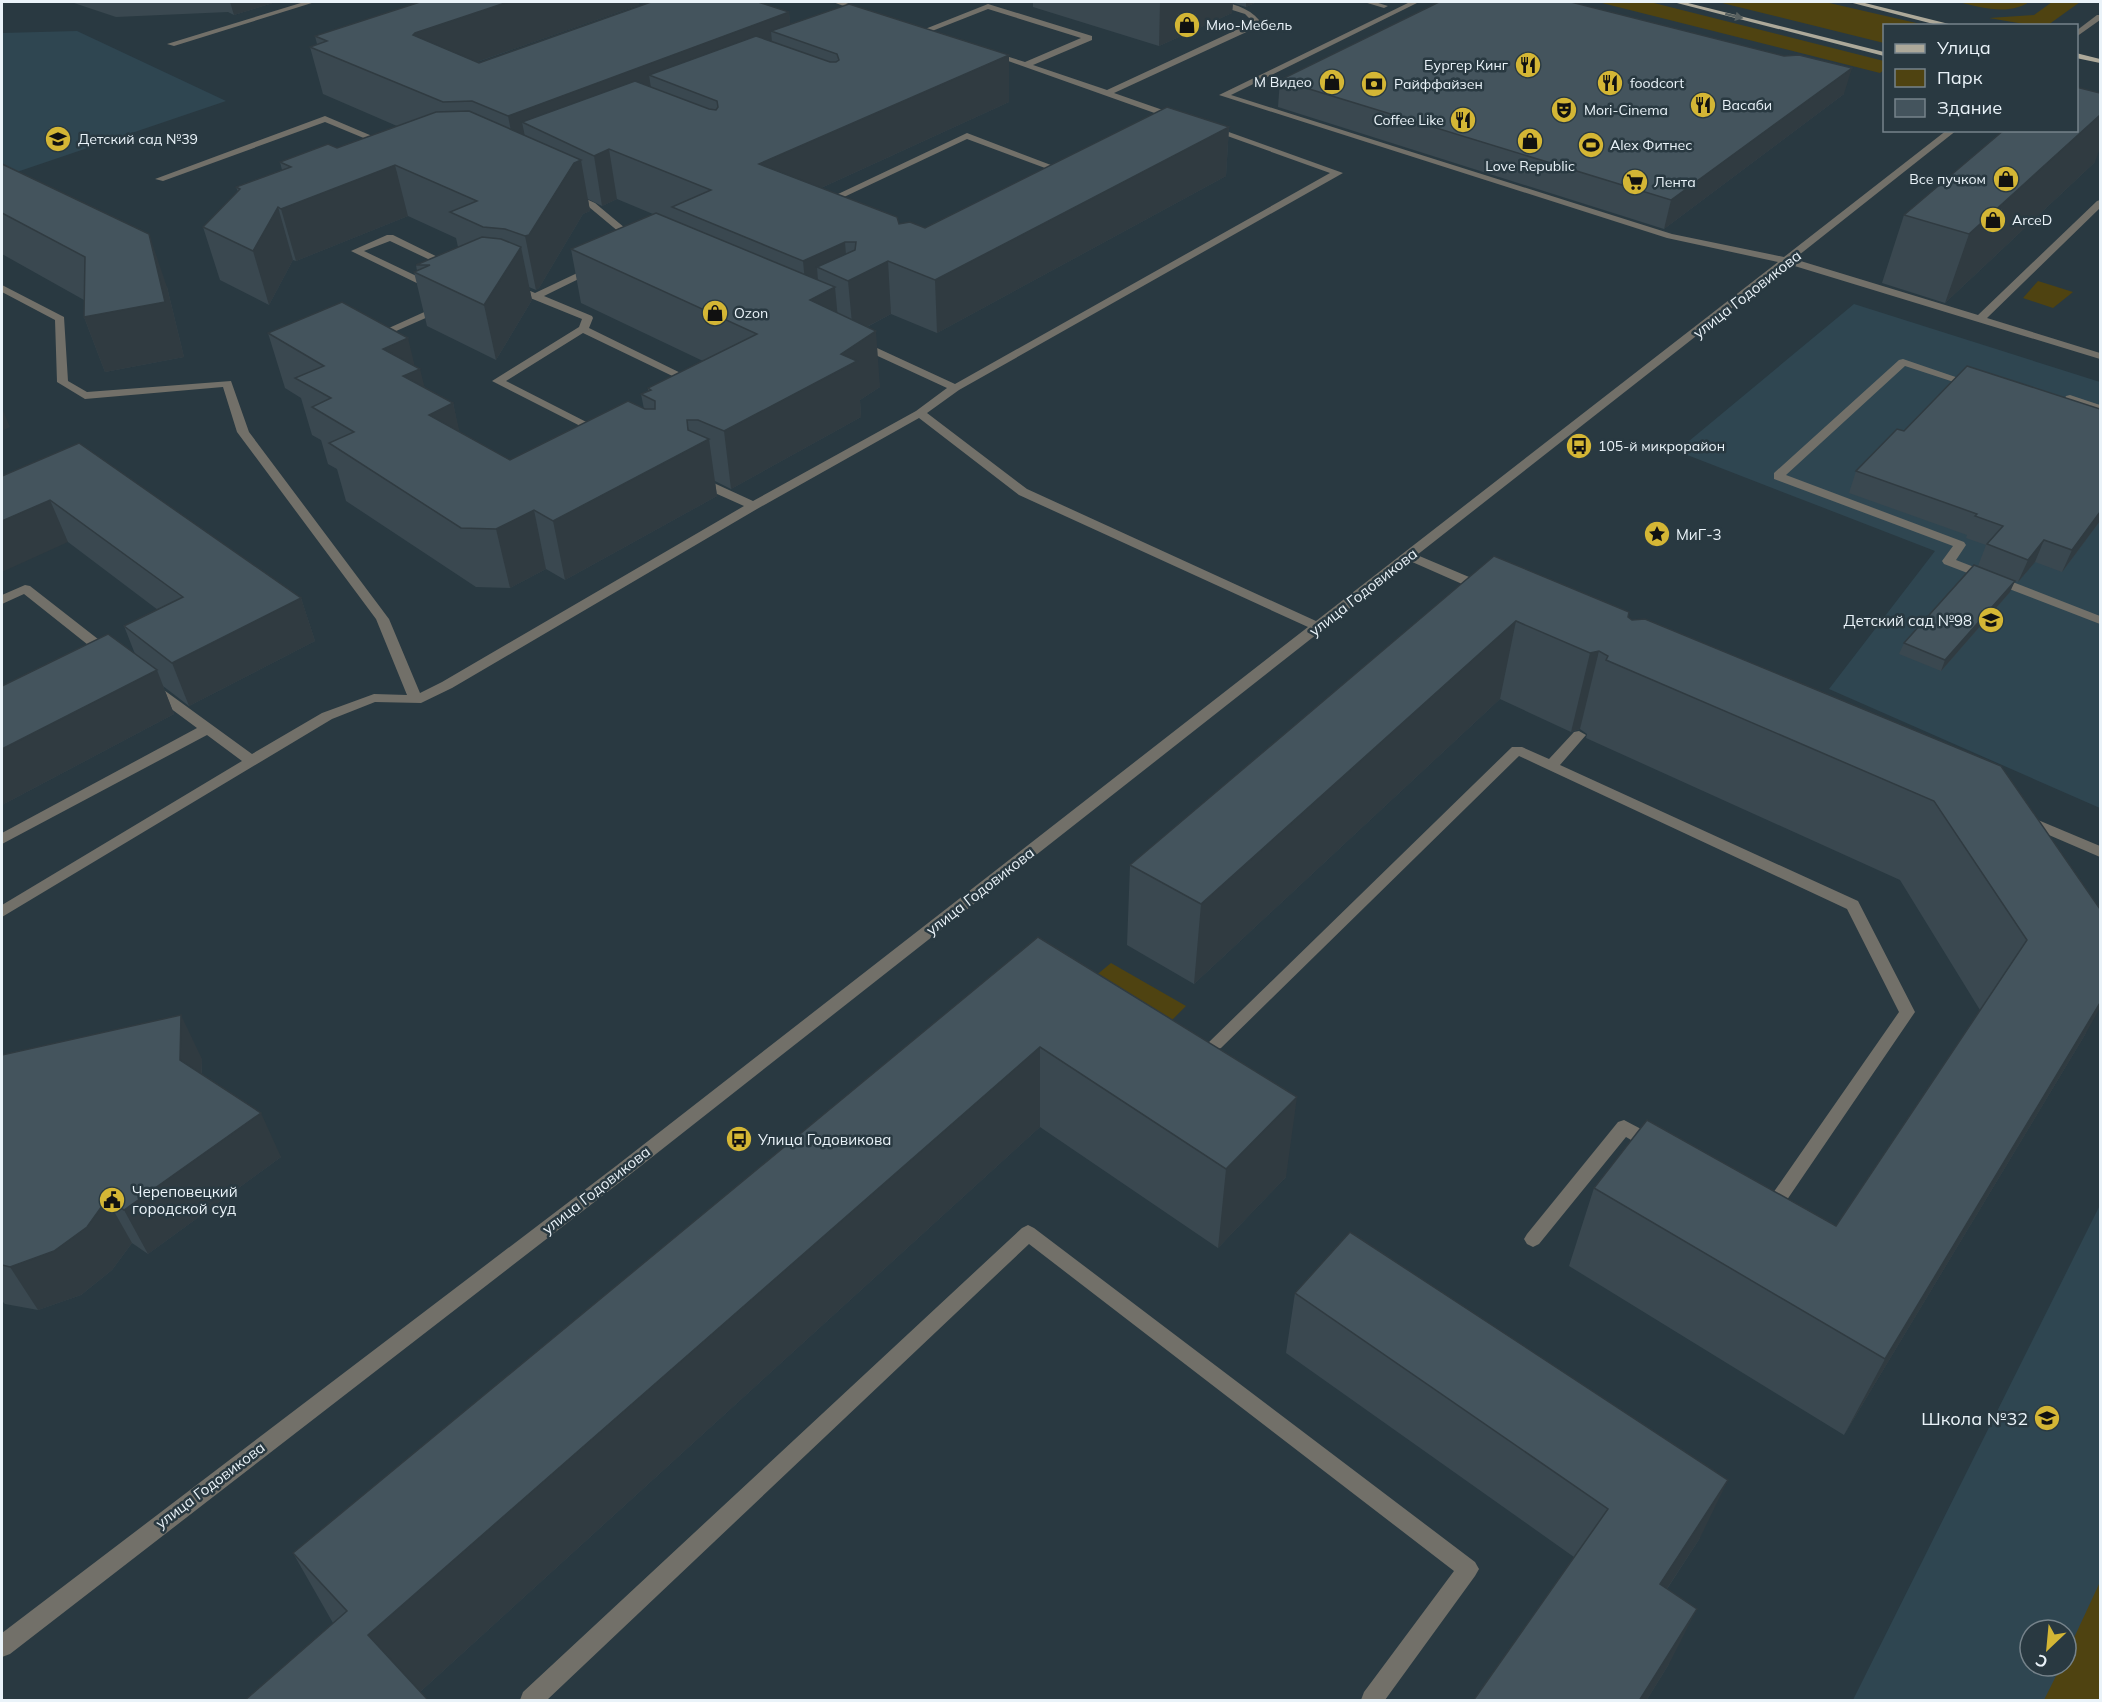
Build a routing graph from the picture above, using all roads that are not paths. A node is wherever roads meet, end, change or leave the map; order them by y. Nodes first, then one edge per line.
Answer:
1 (311, 2) edge
2 (837, 2) edge
3 (1211, 2) edge
4 (1368, 2) edge
5 (1415, 2) edge
6 (1677, 2) edge
7 (1853, 2) edge
8 (1384, 6) dead end
9 (878, 15) edge
10 (2100, 17) edge
11 (1945, 24) edge
12 (2078, 34) edge
13 (935, 35) edge
14 (171, 44) dead end
15 (980, 50) edge
16 (1883, 54) edge
17 (2078, 56) edge
18 (2100, 61) edge
19 (1025, 65) junction
20 (1107, 93) junction
21 (1174, 116) junction
22 (1185, 120) edge
23 (1164, 121) edge
24 (1196, 124) edge
25 (1950, 132) edge
26 (401, 150) edge
27 (1078, 164) edge
28 (160, 179) dead end
29 (560, 190) edge
30 (2100, 203) edge
31 (815, 207) edge
32 (629, 253) edge
33 (1789, 261) junction
34 (608, 262) edge
35 (451, 276) edge
36 (440, 281) edge
37 (504, 286) edge
38 (2, 288) edge
39 (536, 296) junction
40 (449, 304) edge
41 (1981, 318) junction
42 (583, 329) junction
43 (850, 339) edge
44 (362, 342) edge
45 (2100, 356) edge
46 (955, 388) junction
47 (708, 389) edge
48 (1988, 390) edge
49 (2100, 408) edge
50 (2052, 410) edge
51 (920, 413) junction
52 (610, 438) edge
53 (701, 482) dead end
54 (753, 506) junction
55 (1408, 556) junction
56 (1492, 591) edge
57 (2, 600) edge
58 (2100, 620) edge
59 (1319, 627) junction
60 (108, 667) edge
61 (145, 682) edge
62 (416, 700) junction
63 (206, 729) junction
64 (1579, 735) dead end
65 (252, 761) junction
66 (1551, 766) junction
67 (2016, 815) edge
68 (2, 839) edge
69 (2100, 852) edge
70 (2, 912) edge
71 (1215, 1044) edge
72 (1672, 1155) edge
73 (1760, 1206) edge
74 (1533, 1239) dead end
75 (2, 1646) edge
76 (531, 1701) edge
77 (1372, 1701) edge

1 - 14 street
2 - 9 street
3 - 20 street
4 - 8 street
5 - 33 street
6 -> 16 main road
7 - 11 main road
10 - 12 street
13 - 19 street
15 - 19 street
17 - 18 main road
19 - 20 street
20 - 21 street
21 - 22 street
21 - 23 street
24 - 46 street
25 - 33 street, улица Годовикова
26 - 28 street
27 - 31 street
29 - 32 street
30 - 41 street
33 - 41 street
33 - 55 street, улица Годовикова
34 - 39 street
35 - 36 street
37 - 39 street
38 - 62 street
39 - 42 street
40 - 44 street
41 - 45 street
42 - 47 street
42 - 52 street
43 - 46 street
46 - 51 street
48 - 58 street
49 - 50 street
51 - 54 street
51 - 59 street
53 - 54 street
54 - 62 street
55 - 56 street
55 - 59 street, улица Годовикова
57 - 60 street
59 - 75 street, улица Годовикова
61 - 63 street
62 - 65 street
63 - 65 street
63 - 68 street
64 - 66 street
65 - 70 street
66 - 71 street
66 - 73 street
67 - 69 street
72 - 74 street
76 - 77 street

